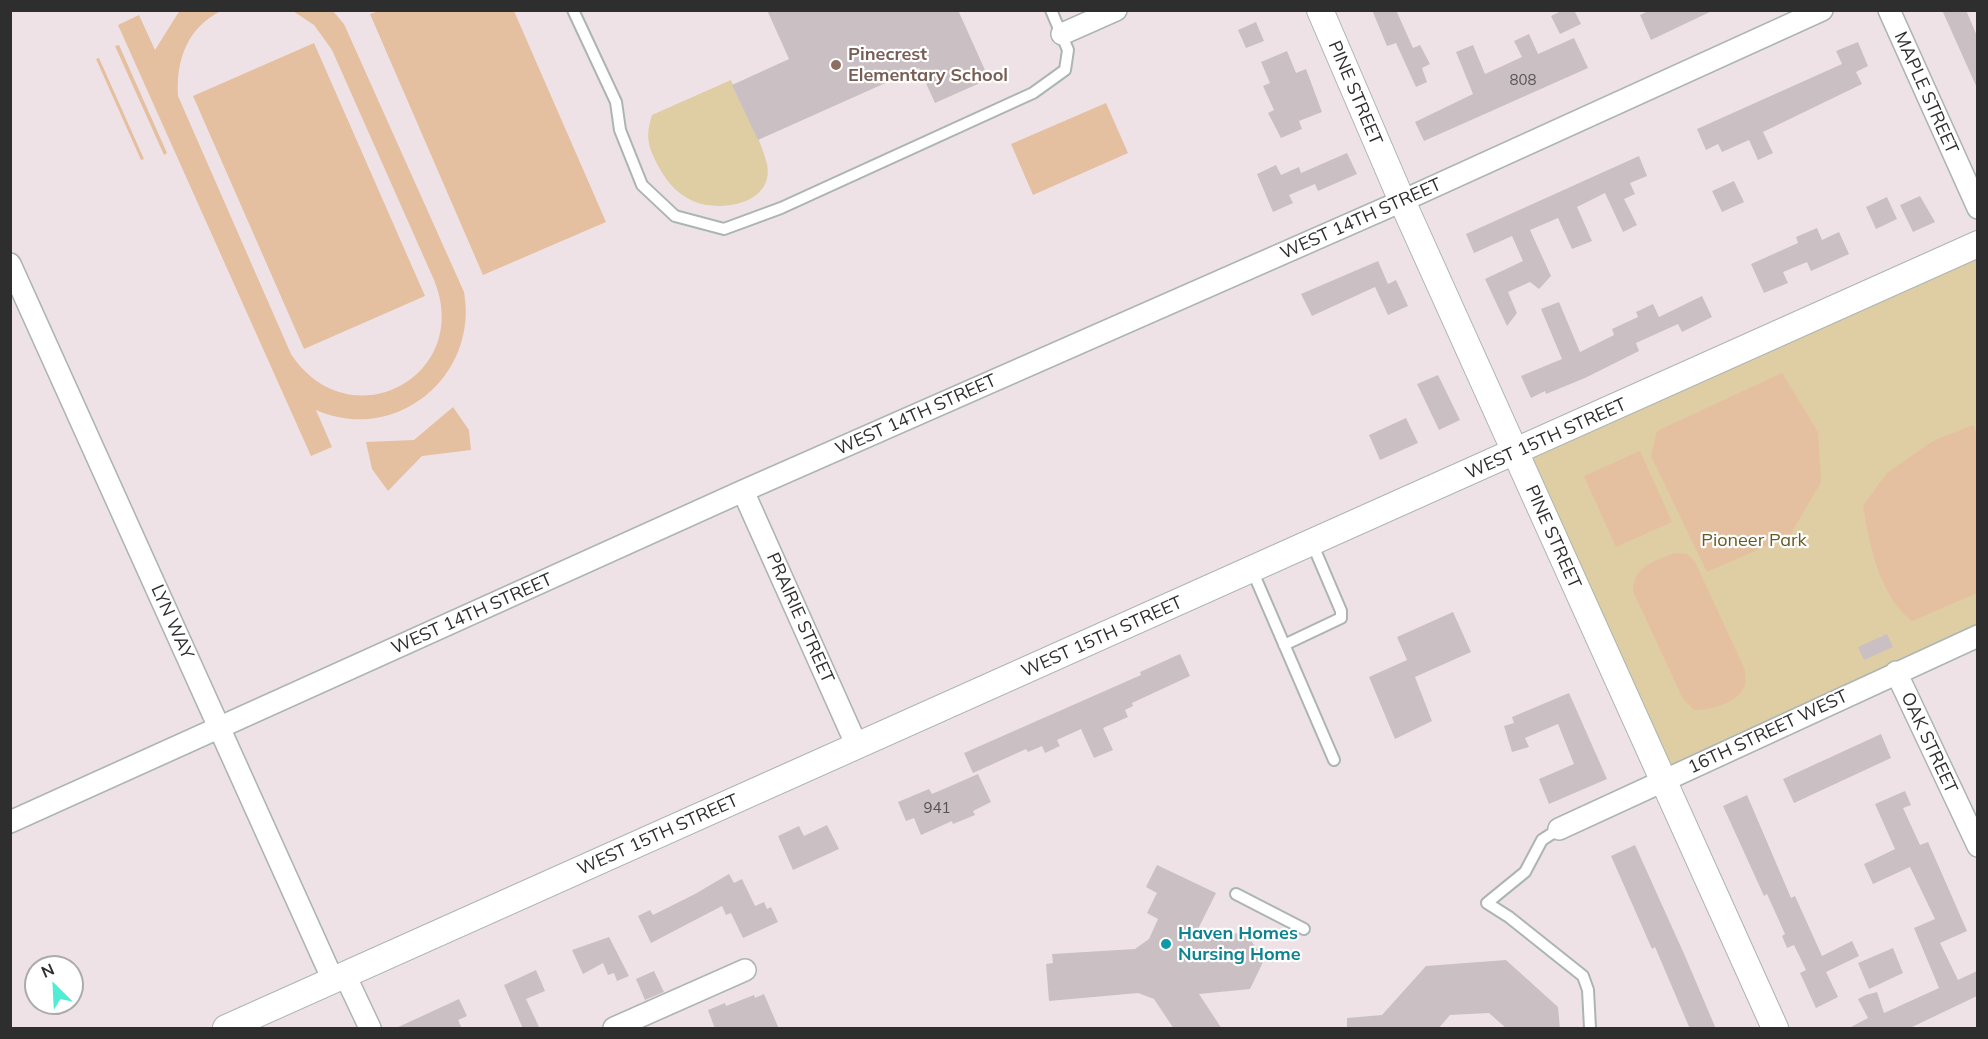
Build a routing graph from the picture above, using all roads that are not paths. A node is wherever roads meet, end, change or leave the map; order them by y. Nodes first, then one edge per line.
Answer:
1 (573, 10) edge
2 (1052, 10) edge
3 (1116, 10) edge
4 (1320, 10) edge
5 (1822, 10) edge
6 (1889, 10) edge
7 (1062, 34) junction
8 (1402, 201) junction
9 (1977, 208) edge
10 (1977, 244) edge
11 (10, 264) edge
12 (1515, 453) junction
13 (743, 491) junction
14 (1312, 543) junction
15 (1252, 570) junction
16 (1977, 636) edge
17 (1284, 645) junction
18 (1896, 672) junction
19 (220, 728) junction
20 (857, 746) junction
21 (1334, 760) dead end
22 (1662, 782) junction
23 (10, 822) edge
24 (1559, 829) joint
25 (1977, 846) edge
26 (1236, 894) dead end
27 (1304, 928) dead end
28 (745, 970) dead end
29 (339, 978) junction
30 (226, 1029) edge
31 (370, 1029) edge
32 (614, 1029) edge
33 (1590, 1029) edge
34 (1775, 1029) edge

1 - 7 lane
2 - 7 lane
3 - 7 street
4 - 8 street, PINE STREET
5 - 8 street, WEST 14TH STREET
6 - 9 street, MAPLE STREET
8 - 12 street, PINE STREET
8 - 13 street, WEST 14TH STREET
10 - 12 street, WEST 15TH STREET
11 - 19 street, LYN WAY
12 - 14 street, WEST 15TH STREET
12 - 22 street, PINE STREET
13 - 19 street, WEST 14TH STREET
13 - 20 street, PRAIRIE STREET
14 - 15 street, WEST 15TH STREET
14 - 17 lane
15 - 17 lane
15 - 20 street, WEST 15TH STREET
16 - 18 street, 16TH STREET WEST
17 - 21 lane
18 - 22 street, 16TH STREET WEST
18 - 25 street, OAK STREET
19 - 23 street, WEST 14TH STREET
19 - 29 street, LYN WAY
20 - 29 street, WEST 15TH STREET
22 - 24 street, 16TH STREET WEST
22 - 34 street, PINE STREET
24 - 33 lane
26 - 27 lane
28 - 32 street
29 - 30 street, WEST 15TH STREET
29 - 31 street, LYN WAY

